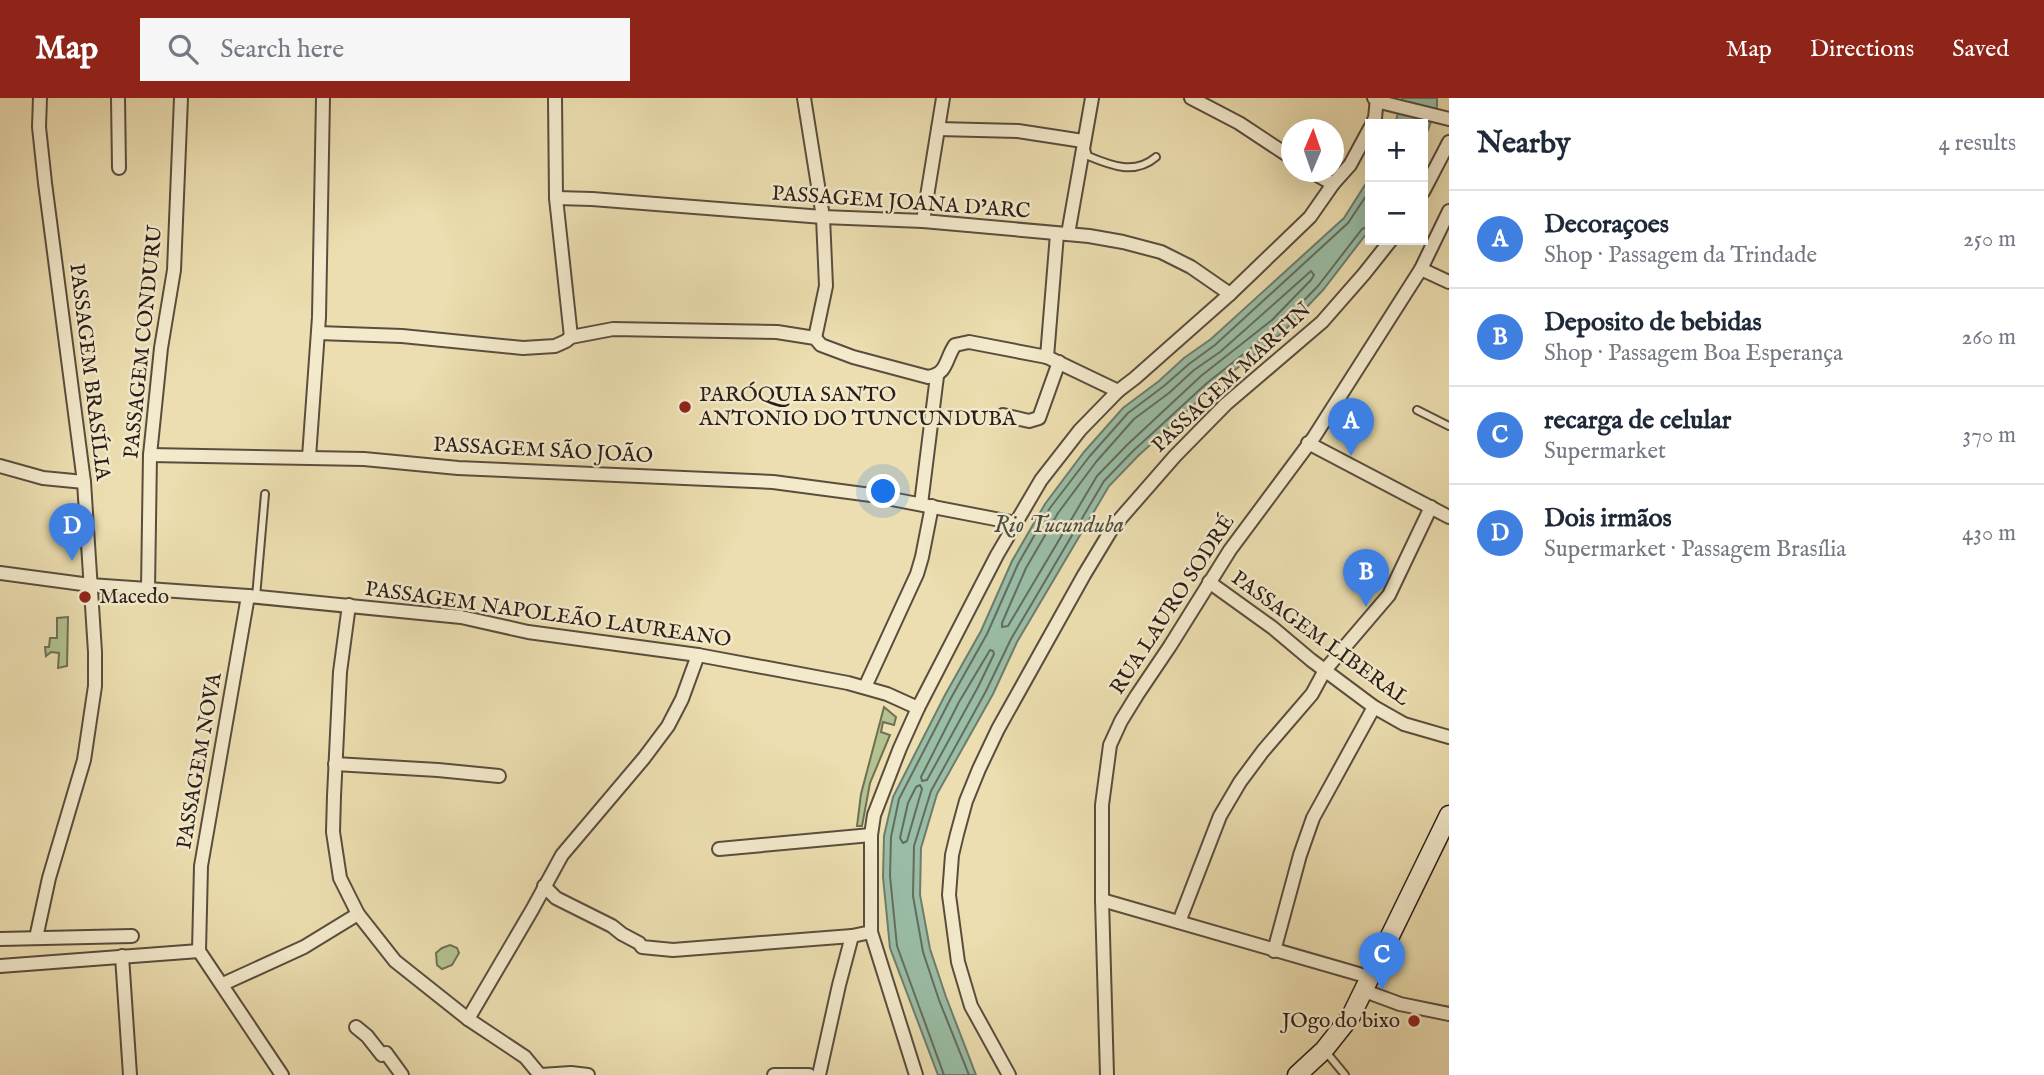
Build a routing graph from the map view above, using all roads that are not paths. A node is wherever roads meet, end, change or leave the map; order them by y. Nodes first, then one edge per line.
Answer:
1 (40, 98) edge
2 (118, 98) edge
3 (181, 98) edge
4 (323, 98) edge
5 (555, 98) edge
6 (804, 98) edge
7 (943, 98) edge
8 (1092, 98) edge
9 (1191, 98) edge
10 (1378, 100) edge
11 (1374, 119) edge
12 (1449, 119) edge
13 (938, 129) junction
14 (1365, 137) edge
15 (1083, 141) junction
16 (1449, 142) edge
17 (1281, 151) edge
18 (1156, 157) dead end
19 (119, 168) dead end
20 (1330, 182) edge
21 (1428, 182) edge
22 (1333, 184) junction
23 (556, 198) junction
24 (1449, 211) edge
25 (824, 217) junction
26 (923, 220) junction
27 (1062, 234) junction
28 (1387, 245) edge
29 (1421, 269) junction
30 (1449, 282) edge
31 (1230, 294) junction
32 (318, 333) junction
33 (570, 337) junction
34 (815, 338) junction
35 (1046, 356) junction
36 (1059, 362) junction
37 (937, 376) junction
38 (1118, 391) junction
39 (1417, 410) dead end
40 (1003, 415) dead end
41 (1449, 426) edge
42 (1308, 443) junction
43 (150, 455) junction
44 (309, 457) junction
45 (0, 466) edge
46 (84, 482) junction
47 (265, 494) dead end
48 (926, 505) junction
49 (1431, 507) junction
50 (1449, 517) edge
51 (1016, 523) junction
52 (0, 573) edge
53 (1209, 582) junction
54 (90, 585) junction
55 (148, 589) junction
56 (252, 596) junction
57 (349, 605) junction
58 (698, 655) junction
59 (1325, 670) junction
60 (865, 687) junction
61 (918, 708) junction
62 (1374, 708) junction
63 (1449, 737) edge
64 (335, 764) junction
65 (499, 776) dead end
66 (1449, 815) edge
67 (871, 835) junction
68 (719, 849) dead end
69 (544, 886) junction
70 (1102, 900) junction
71 (358, 914) junction
72 (1179, 922) junction
73 (871, 932) junction
74 (132, 936) dead end
75 (852, 936) junction
76 (36, 938) junction
77 (0, 939) edge
78 (199, 951) junction
79 (1274, 951) junction
80 (122, 956) junction
81 (0, 966) edge
82 (223, 984) junction
83 (1365, 984) junction
84 (1449, 1014) edge
85 (468, 1019) junction
86 (356, 1027) dead end
87 (1324, 1051) junction
88 (130, 1075) edge
89 (282, 1075) edge
90 (402, 1075) edge
91 (540, 1075) edge
92 (588, 1075) edge
93 (774, 1075) edge
94 (809, 1075) edge
95 (820, 1075) edge
96 (916, 1075) edge
97 (1009, 1075) edge
98 (1107, 1075) edge
99 (1297, 1075) edge
100 (1345, 1075) edge

1 - 46 street, PASSAGEM BRASÍLIA
2 - 19 street
3 - 43 street, PASSAGEM CONDURU
4 - 32 street
5 - 23 street
6 - 25 street
7 - 13 street
8 - 15 street
9 - 17 street
10 - 11 street
10 - 12 street
13 - 15 street
13 - 26 street
14 - 22 street
15 - 18 lane
15 - 27 street
16 - 21 street
20 - 22 street
22 - 31 street
23 - 25 street, PASSAGEM JOANA D’ARC
23 - 33 street
24 - 29 street, RUA LAURO SODRÉ
25 - 26 street, PASSAGEM JOANA D’ARC
25 - 34 street
26 - 27 street, PASSAGEM JOANA D’ARC
27 - 31 street, PASSAGEM JOANA D’ARC
27 - 35 street
28 - 97 street, PASSAGEM MARTIN
29 - 30 street
29 - 42 street, RUA LAURO SODRÉ
31 - 38 street
32 - 33 street
32 - 44 street
33 - 34 street
34 - 37 street
35 - 36 street
35 - 37 street
36 - 38 street
36 - 40 street
37 - 48 street
38 - 51 street
39 - 41 lane
42 - 49 street
42 - 53 street, RUA LAURO SODRÉ
43 - 44 street, PASSAGEM SÃO JOÃO
43 - 55 street, PASSAGEM CONDURU
44 - 48 street, PASSAGEM SÃO JOÃO
45 - 46 street
46 - 54 street, PASSAGEM BRASÍLIA
47 - 56 lane
48 - 51 street, PASSAGEM SÃO JOÃO
48 - 60 street
49 - 50 street
49 - 59 street
51 - 61 street
52 - 54 street, PASSAGEM NAPOLEÃO LAUREANO
53 - 59 street, PASSAGEM LIBERAL
53 - 70 street, RUA LAURO SODRÉ
54 - 55 street, PASSAGEM NAPOLEÃO LAUREANO
54 - 76 street, PASSAGEM BRASÍLIA
55 - 56 street, PASSAGEM NAPOLEÃO LAUREANO
56 - 57 street, PASSAGEM NAPOLEÃO LAUREANO
56 - 78 street, PASSAGEM NOVA
57 - 58 street, PASSAGEM NAPOLEÃO LAUREANO
57 - 64 street
58 - 60 street, PASSAGEM NAPOLEÃO LAUREANO
58 - 69 street
59 - 62 street, PASSAGEM LIBERAL
59 - 72 street
60 - 61 street, PASSAGEM NAPOLEÃO LAUREANO
61 - 67 street
62 - 63 street, PASSAGEM LIBERAL
62 - 79 street
64 - 65 street
64 - 71 street
66 - 83 street
67 - 68 street
67 - 73 street
69 - 75 street
69 - 85 street
70 - 72 street
70 - 98 street, RUA LAURO SODRÉ
71 - 82 street
71 - 85 street
72 - 79 street
73 - 75 street
73 - 96 street
74 - 76 street
75 - 95 street
76 - 77 street
78 - 80 street
78 - 82 street
79 - 83 street
80 - 81 street
80 - 88 street
82 - 89 street
83 - 84 street
83 - 87 street
85 - 91 street
86 - 90 street
87 - 99 street
87 - 100 lane
91 - 92 street
93 - 94 street

